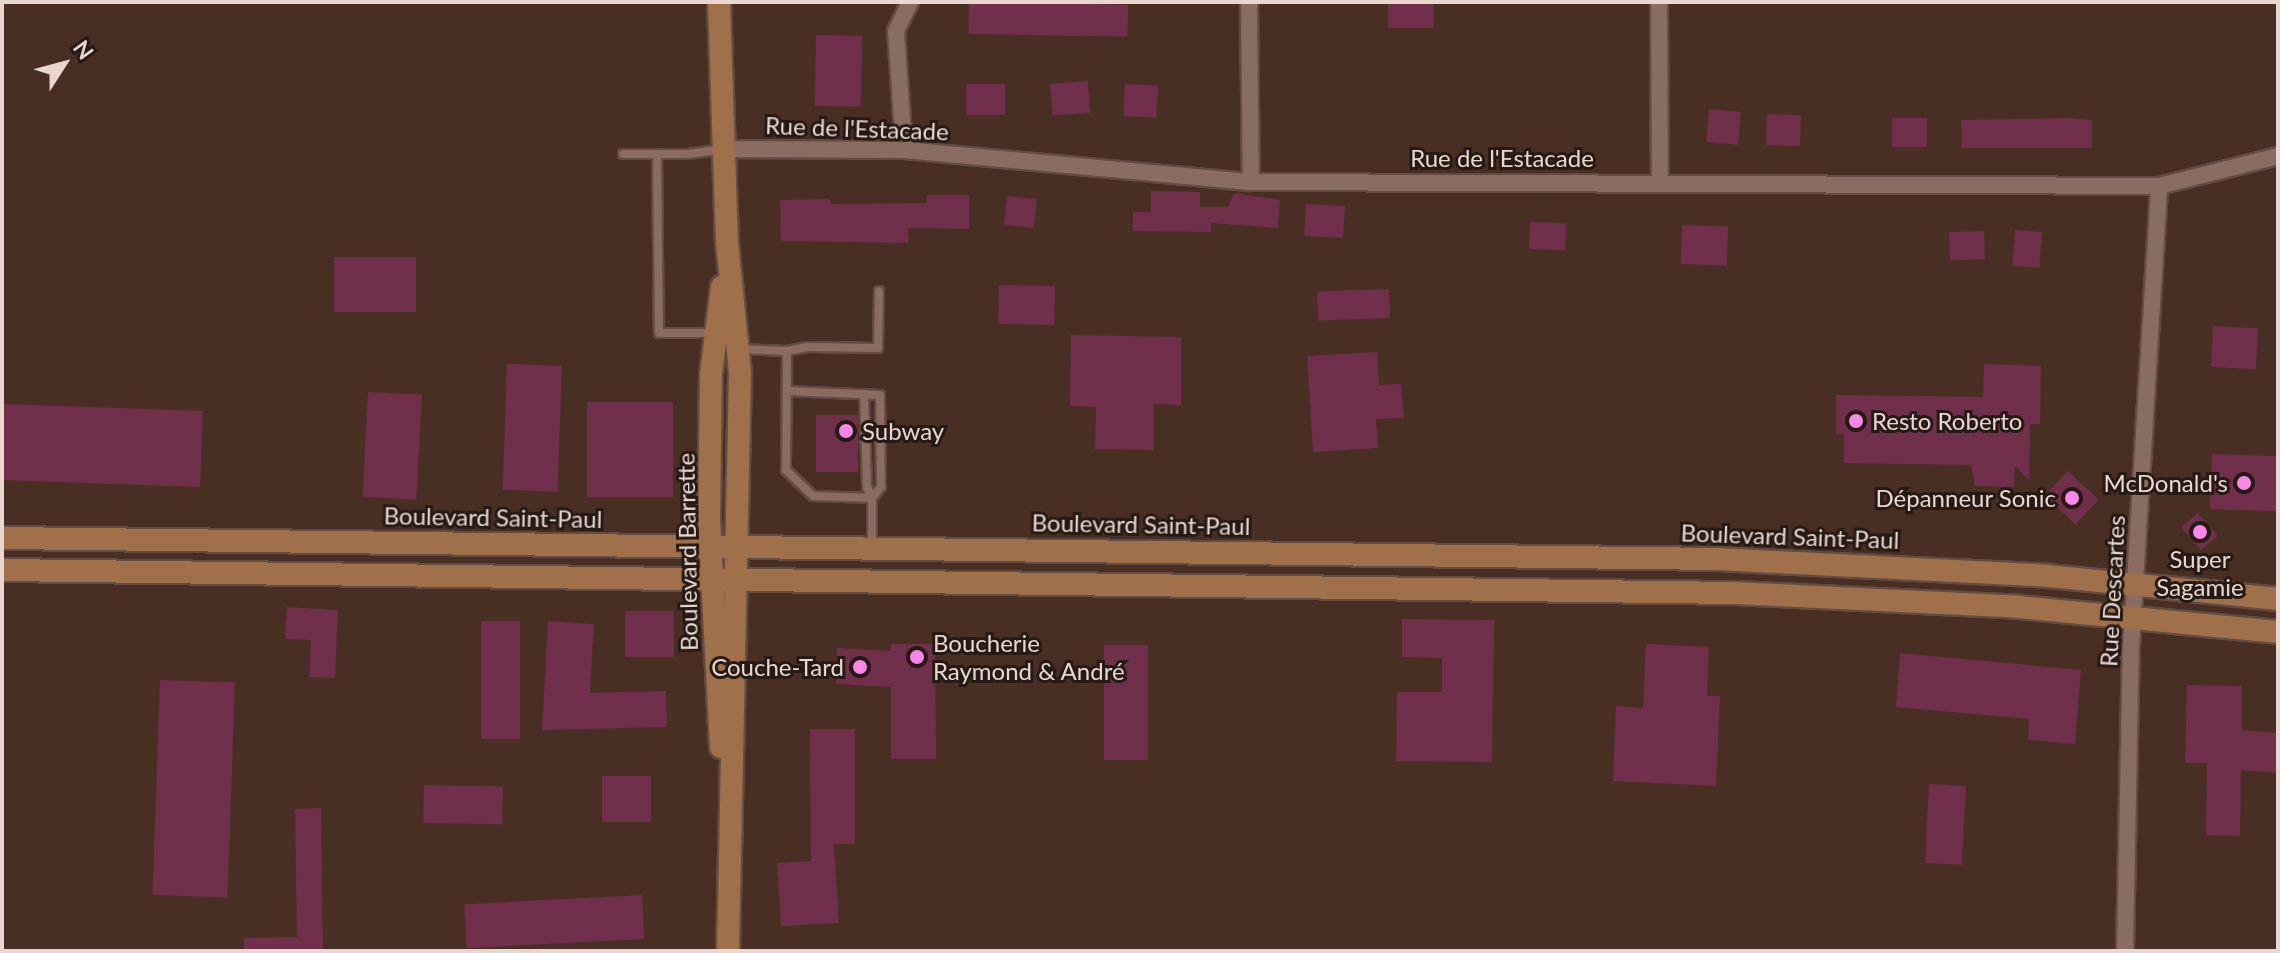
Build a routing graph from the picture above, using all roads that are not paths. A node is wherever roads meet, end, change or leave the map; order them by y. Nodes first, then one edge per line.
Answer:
1 (719, 2) edge
2 (910, 2) edge
3 (1249, 2) edge
4 (1659, 2) edge
5 (725, 149) junction
6 (904, 150) junction
7 (623, 154) dead end
8 (657, 154) junction
9 (2278, 156) edge
10 (1251, 182) junction
11 (1660, 183) junction
12 (2159, 186) junction
13 (727, 242) junction
14 (879, 291) dead end
15 (716, 333) junction
16 (737, 349) junction
17 (787, 351) junction
18 (787, 391) junction
19 (864, 394) junction
20 (872, 498) junction
21 (2, 538) edge
22 (738, 545) junction
23 (710, 546) junction
24 (872, 547) junction
25 (2, 570) edge
26 (724, 580) junction
27 (2136, 584) junction
28 (2278, 599) edge
29 (2133, 617) junction
30 (2278, 632) edge
31 (728, 951) edge
32 (2125, 951) edge

1 - 5 main road, Boulevard Barrette
2 - 6 street
3 - 10 street
4 - 11 street
5 - 6 street, Rue de l'Estacade
5 - 8 lane
5 - 13 main road, Boulevard Barrette
6 - 10 street, Rue de l'Estacade
7 - 8 lane
8 - 15 lane
9 - 12 street, Rue de l'Estacade
10 - 11 street, Rue de l'Estacade
11 - 12 street, Rue de l'Estacade
12 - 27 street, Rue Descartes
13 - 15 main road, Boulevard Barrette
13 - 16 main road, Boulevard Barrette
14 - 17 lane
15 - 16 lane
15 - 23 main road, Boulevard Barrette
16 - 17 lane
16 - 22 main road, Boulevard Barrette
17 - 18 lane
18 - 19 lane
18 - 20 lane
19 - 20 lane
19 - 20 lane
20 - 24 lane
21 - 23 main road, Boulevard Saint-Paul
22 - 23 main road, Boulevard Saint-Paul
22 - 24 main road, Boulevard Saint-Paul
22 - 26 main road, Boulevard Barrette
23 - 26 main road, Boulevard Barrette
24 - 27 main road, Boulevard Saint-Paul
25 - 26 main road
26 - 29 main road
26 - 31 main road, Boulevard Barrette
27 - 28 main road, Boulevard Saint-Paul
27 - 29 street, Rue Descartes
29 - 30 main road
29 - 32 street, Rue Descartes

